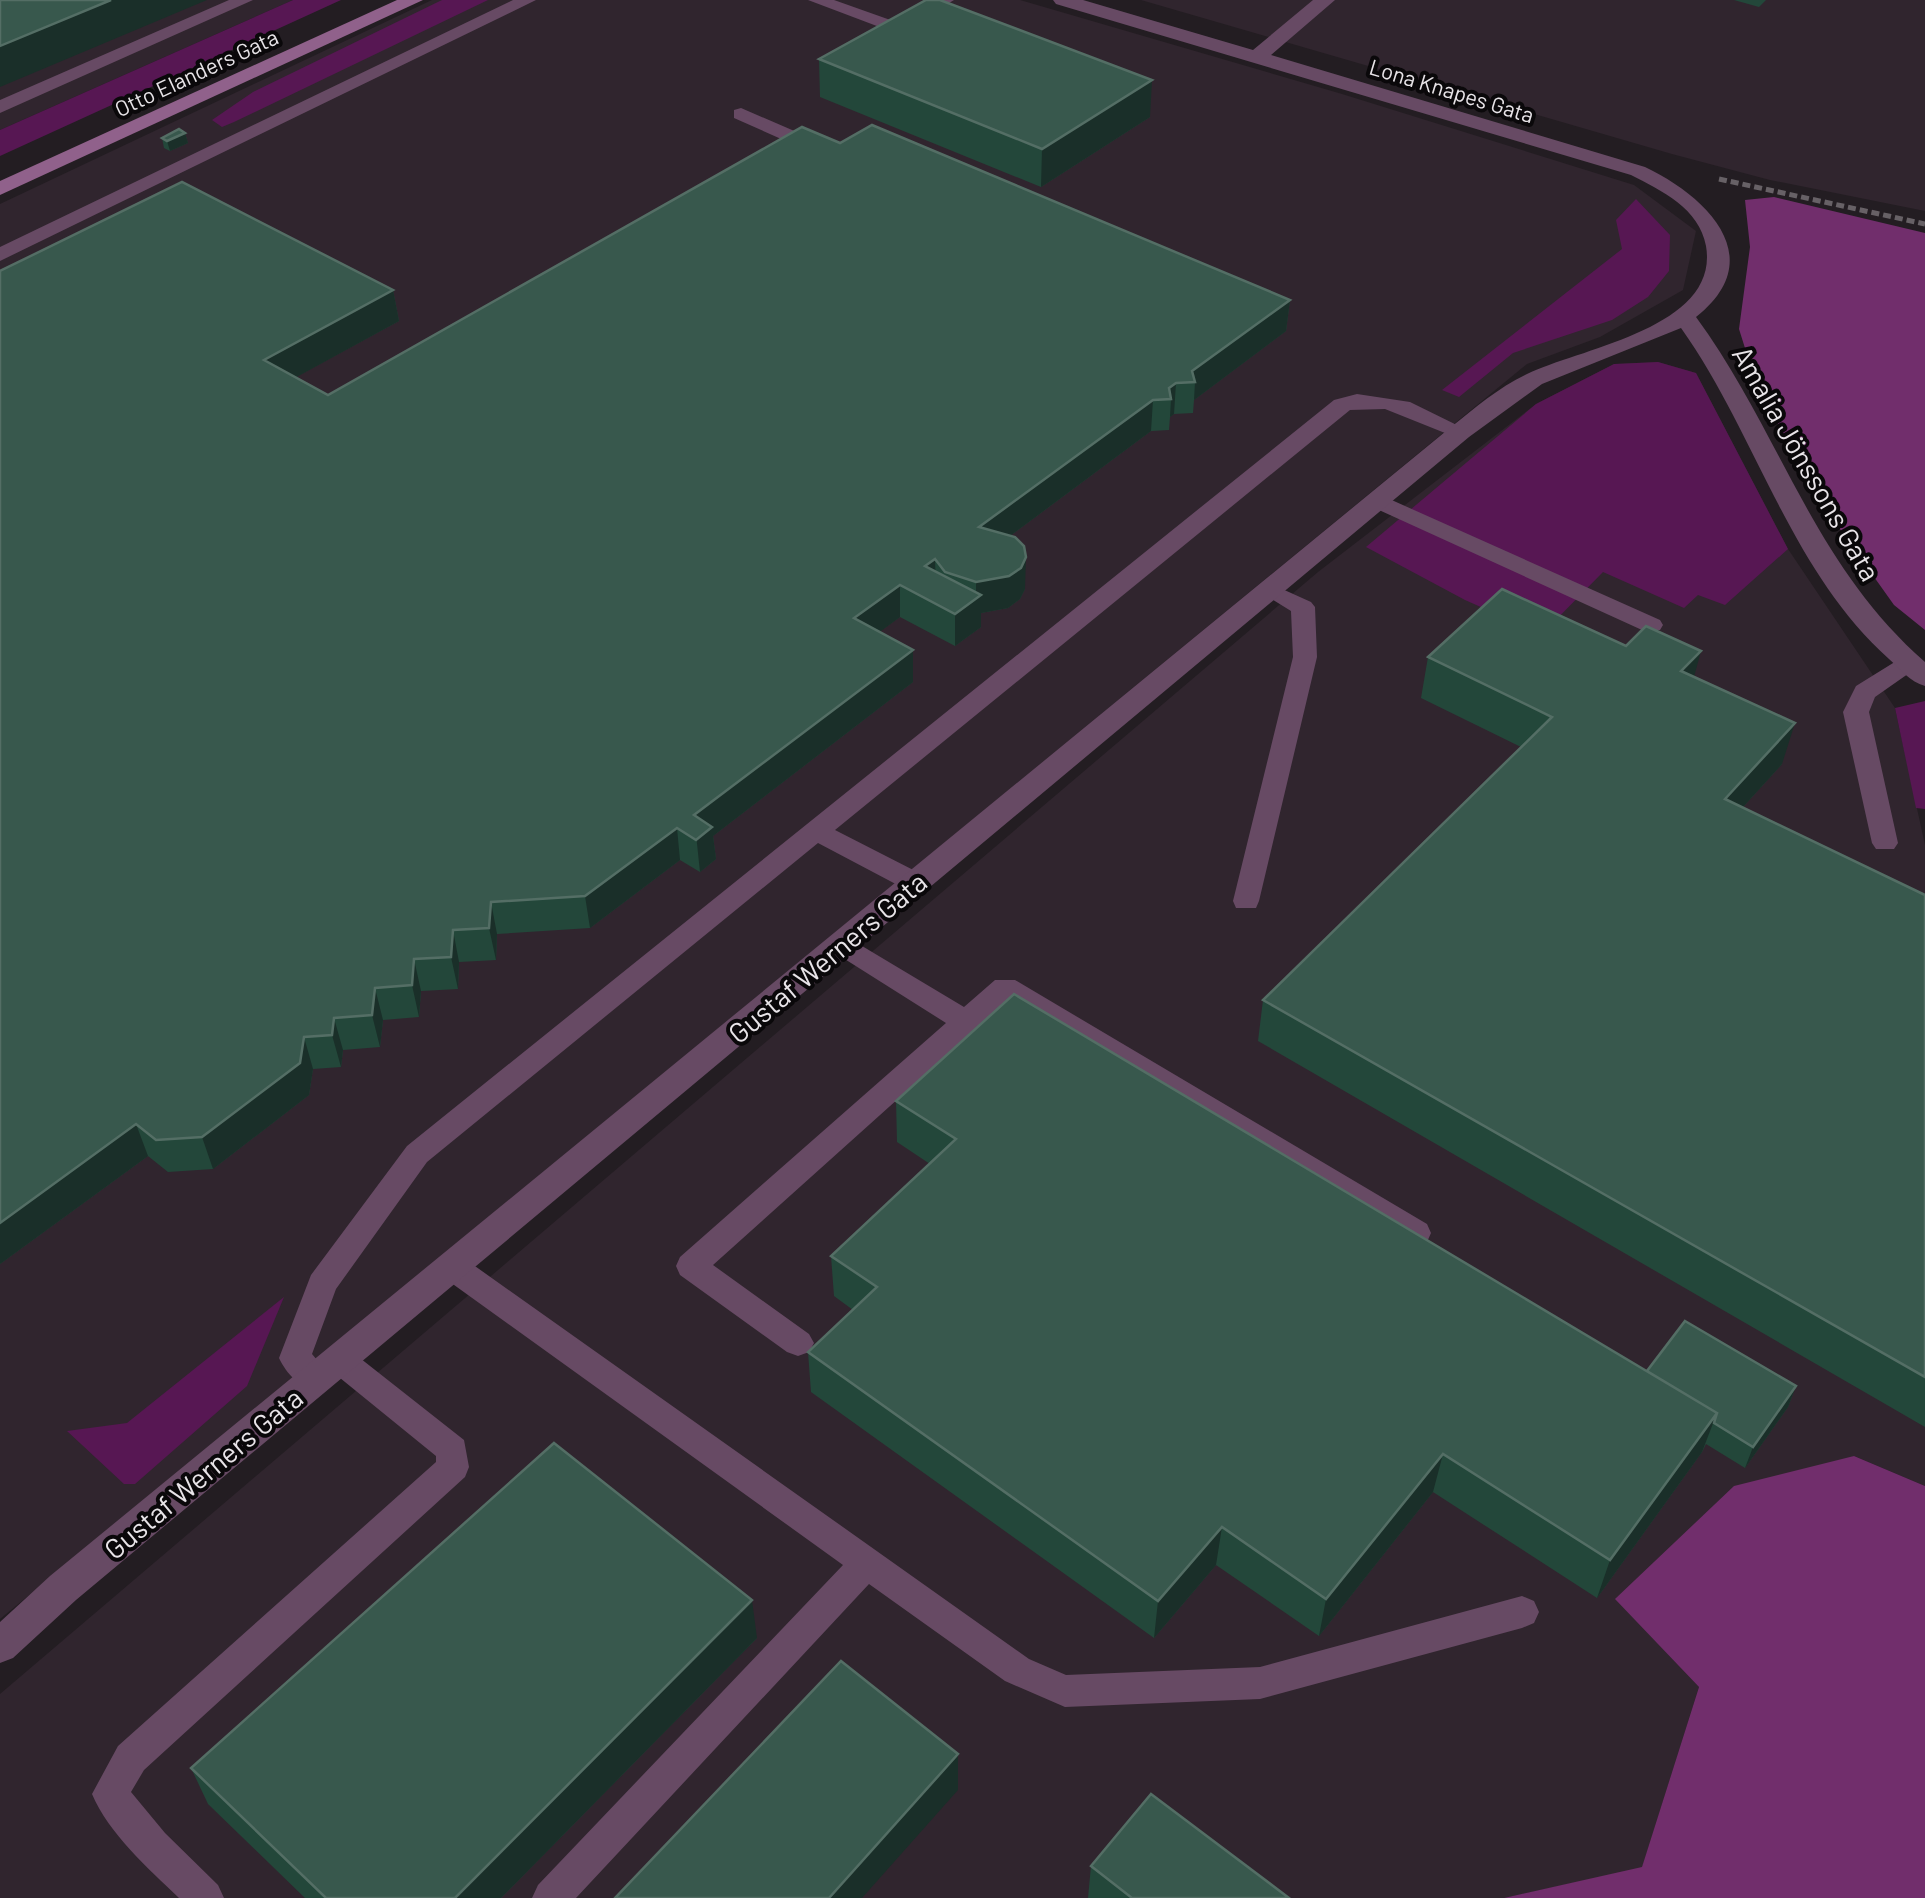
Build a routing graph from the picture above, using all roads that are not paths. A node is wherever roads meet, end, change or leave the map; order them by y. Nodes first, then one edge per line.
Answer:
1 (244, 0) edge
2 (413, 0) edge
3 (526, 0) edge
4 (817, 0) edge
5 (944, 0) edge
6 (1063, 0) edge
7 (1325, 0) edge
8 (1257, 57) junction
9 (0, 106) edge
10 (741, 114) dead end
11 (851, 162) edge
12 (0, 190) edge
13 (0, 254) edge
14 (1684, 316) junction
15 (1460, 432) junction
16 (1376, 500) junction
17 (1269, 590) junction
18 (1651, 625) edge
19 (1916, 670) edge
20 (814, 830) junction
21 (1885, 843) dead end
22 (916, 883) junction
23 (1246, 901) dead end
24 (842, 944) junction
25 (966, 1022) junction
26 (1443, 1250) edge
27 (454, 1268) junction
28 (798, 1342) dead end
29 (329, 1370) junction
30 (867, 1563) junction
31 (1522, 1612) dead end
32 (0, 1646) edge
33 (205, 1898) edge
34 (551, 1898) edge

1 - 9 lane
2 - 12 street, Otto Elanders Gata
3 - 13 lane
4 - 5 lane
6 - 8 street, Lona Knapes Gata
7 - 8 street
8 - 14 street, Lona Knapes Gata
10 - 11 lane
14 - 15 street, Gustaf Werners Gata
14 - 19 street, Amalia Jönssons Gata
15 - 16 street, Gustaf Werners Gata
15 - 20 lane
16 - 17 street, Gustaf Werners Gata
16 - 18 lane
17 - 22 street, Gustaf Werners Gata
17 - 23 lane
19 - 21 lane
20 - 22 lane
20 - 29 lane
22 - 24 street, Gustaf Werners Gata
24 - 25 lane
24 - 27 street, Gustaf Werners Gata
25 - 26 lane
25 - 28 lane
27 - 29 street, Gustaf Werners Gata
27 - 30 lane
29 - 32 street, Gustaf Werners Gata
29 - 33 lane
30 - 31 lane
30 - 34 lane

